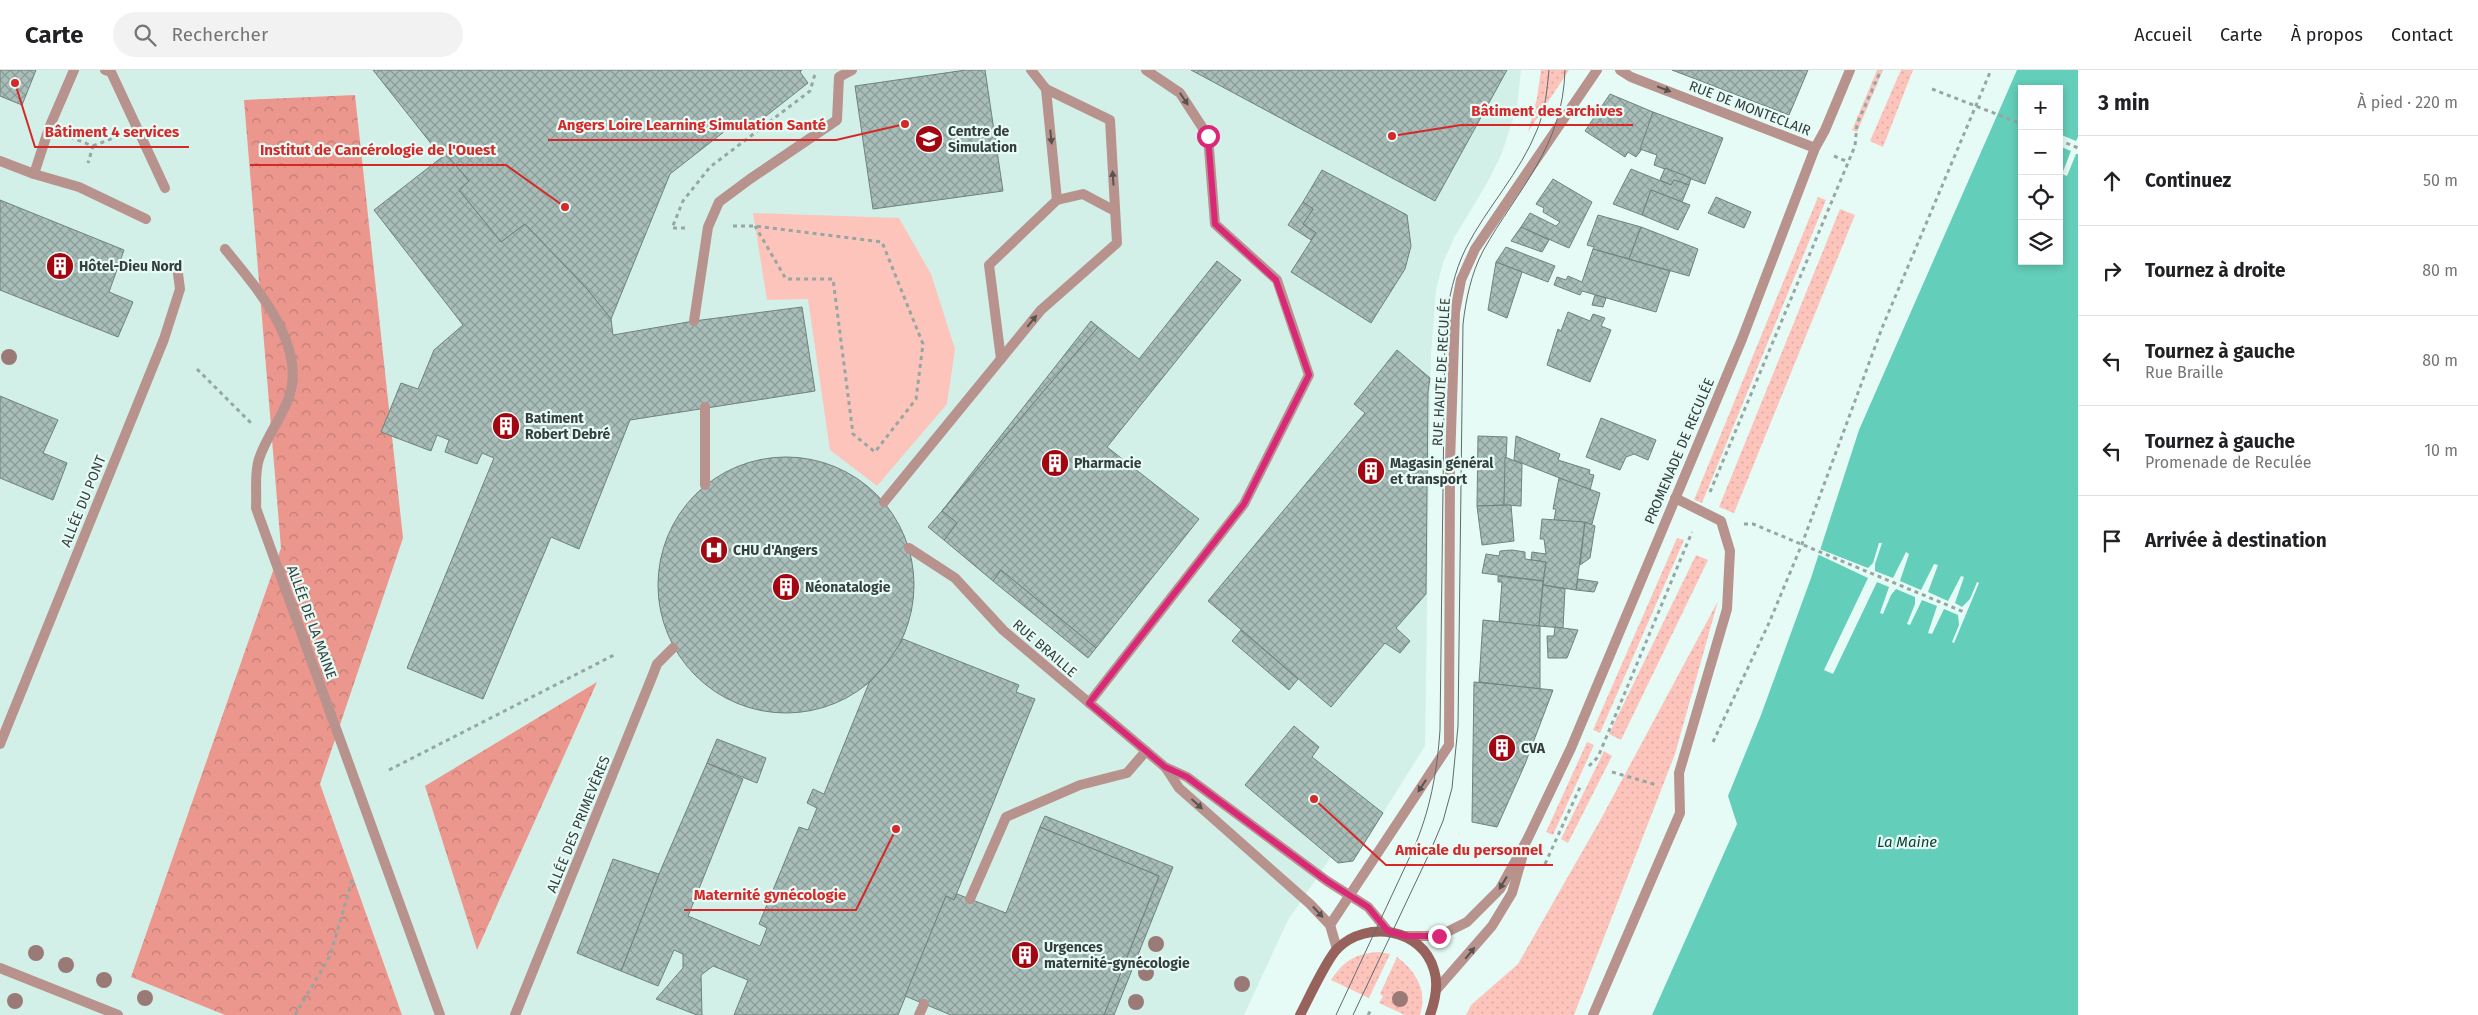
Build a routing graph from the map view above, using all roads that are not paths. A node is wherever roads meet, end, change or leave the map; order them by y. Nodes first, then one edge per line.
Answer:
1 (74, 70) edge
2 (105, 70) edge
3 (852, 70) edge
4 (1032, 70) edge
5 (1146, 70) edge
6 (1597, 70) edge
7 (1620, 70) edge
8 (1850, 70) edge
9 (1046, 89) junction
10 (1816, 148) junction
11 (0, 161) edge
12 (34, 174) junction
13 (165, 188) dead end
14 (1057, 200) junction
15 (1115, 210) junction
16 (146, 219) dead end
17 (225, 248) dead end
18 (177, 266) dead end
19 (694, 321) dead end
20 (1001, 359) junction
21 (705, 406) dead end
22 (706, 485) dead end
23 (1675, 498) junction
24 (884, 502) dead end
25 (909, 548) dead end
26 (673, 648) dead end
27 (1089, 703) junction
28 (0, 744) edge
29 (1146, 751) junction
30 (1165, 767) junction
31 (1527, 840) junction
32 (1350, 895) junction
33 (970, 899) dead end
34 (1330, 925) junction
35 (1388, 931) junction
36 (1406, 936) junction
37 (1337, 949) junction
38 (0, 968) edge
39 (1437, 989) junction
40 (924, 1004) dead end
41 (118, 1015) edge
42 (440, 1015) edge
43 (515, 1015) edge
44 (919, 1015) edge
45 (1300, 1015) edge
46 (1430, 1015) edge
47 (1593, 1015) edge

1 - 12 street
2 - 13 street
3 - 19 street
4 - 9 street
5 -> 27 street
6 -> 32 street, RUE HAUTE DE RECULÉE
7 -> 10 street, RUE DE MONTECLAIR
8 - 10 street, PROMENADE DE RECULÉE
9 -> 14 street
15 -> 9 street
10 - 23 street, PROMENADE DE RECULÉE
11 - 12 street
12 - 16 street
14 - 15 street
14 - 20 street
20 -> 15 street
17 - 42 street, ALLÉE DE LA MAINE
18 - 28 street, ALLÉE DU PONT
20 - 24 street
21 - 22 street
23 - 31 street, PROMENADE DE RECULÉE
23 - 47 street
25 - 27 street, RUE BRAILLE
26 - 43 street, ALLÉE DES PRIMEVÈRES
27 - 29 street, RUE BRAILLE
29 - 30 street, RUE BRAILLE
29 - 33 street
30 - 32 street, RUE BRAILLE
30 -> 34 street, RUE BRAILLE
31 -> 36 street, PROMENADE DE RECULÉE
39 -> 31 street, PROMENADE DE RECULÉE
32 - 34 street
32 - 35 street, RUE BRAILLE
34 - 37 street, RUE BRAILLE
35 - 36 street
35 - 37 street
36 - 39 street
37 - 45 street
38 - 41 street
39 - 46 street
40 - 44 street

